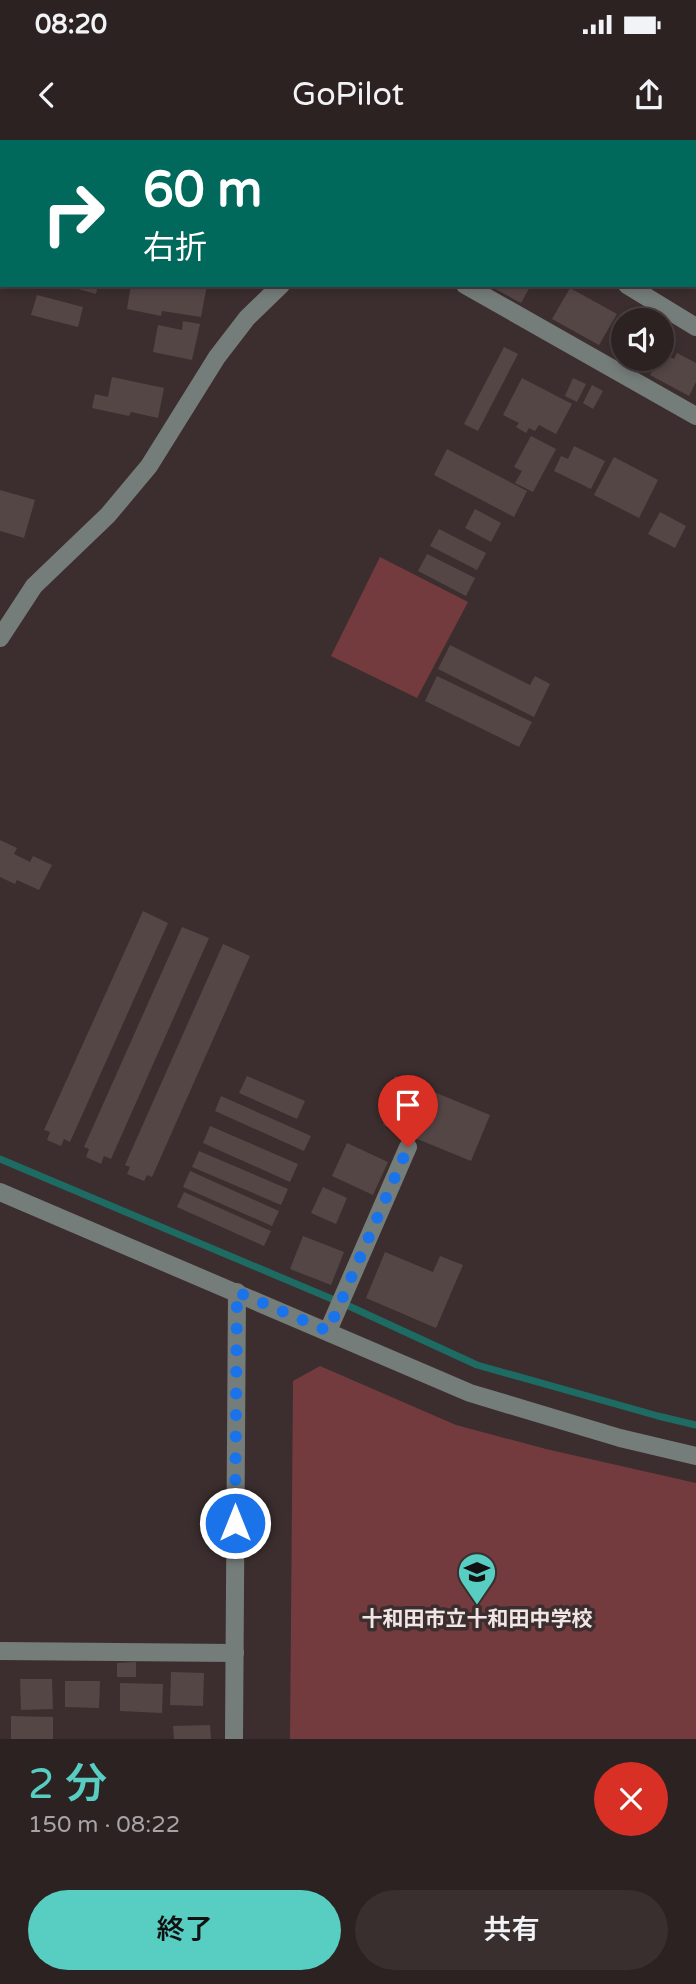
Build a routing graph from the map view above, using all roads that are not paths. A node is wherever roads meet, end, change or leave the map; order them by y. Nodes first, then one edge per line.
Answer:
1 (279, 287) edge
2 (469, 287) edge
3 (630, 287) edge
4 (696, 327) edge
5 (696, 416) edge
6 (0, 638) edge
7 (408, 1147) dead end
8 (0, 1192) edge
9 (237, 1292) junction
10 (331, 1323) junction
11 (696, 1455) edge
12 (0, 1651) edge
13 (234, 1653) junction
14 (234, 1739) edge

1 - 6 street
2 - 5 street
3 - 4 street
7 - 10 street
8 - 9 street
9 - 10 street
9 - 13 street
10 - 11 street
12 - 13 street
13 - 14 street

